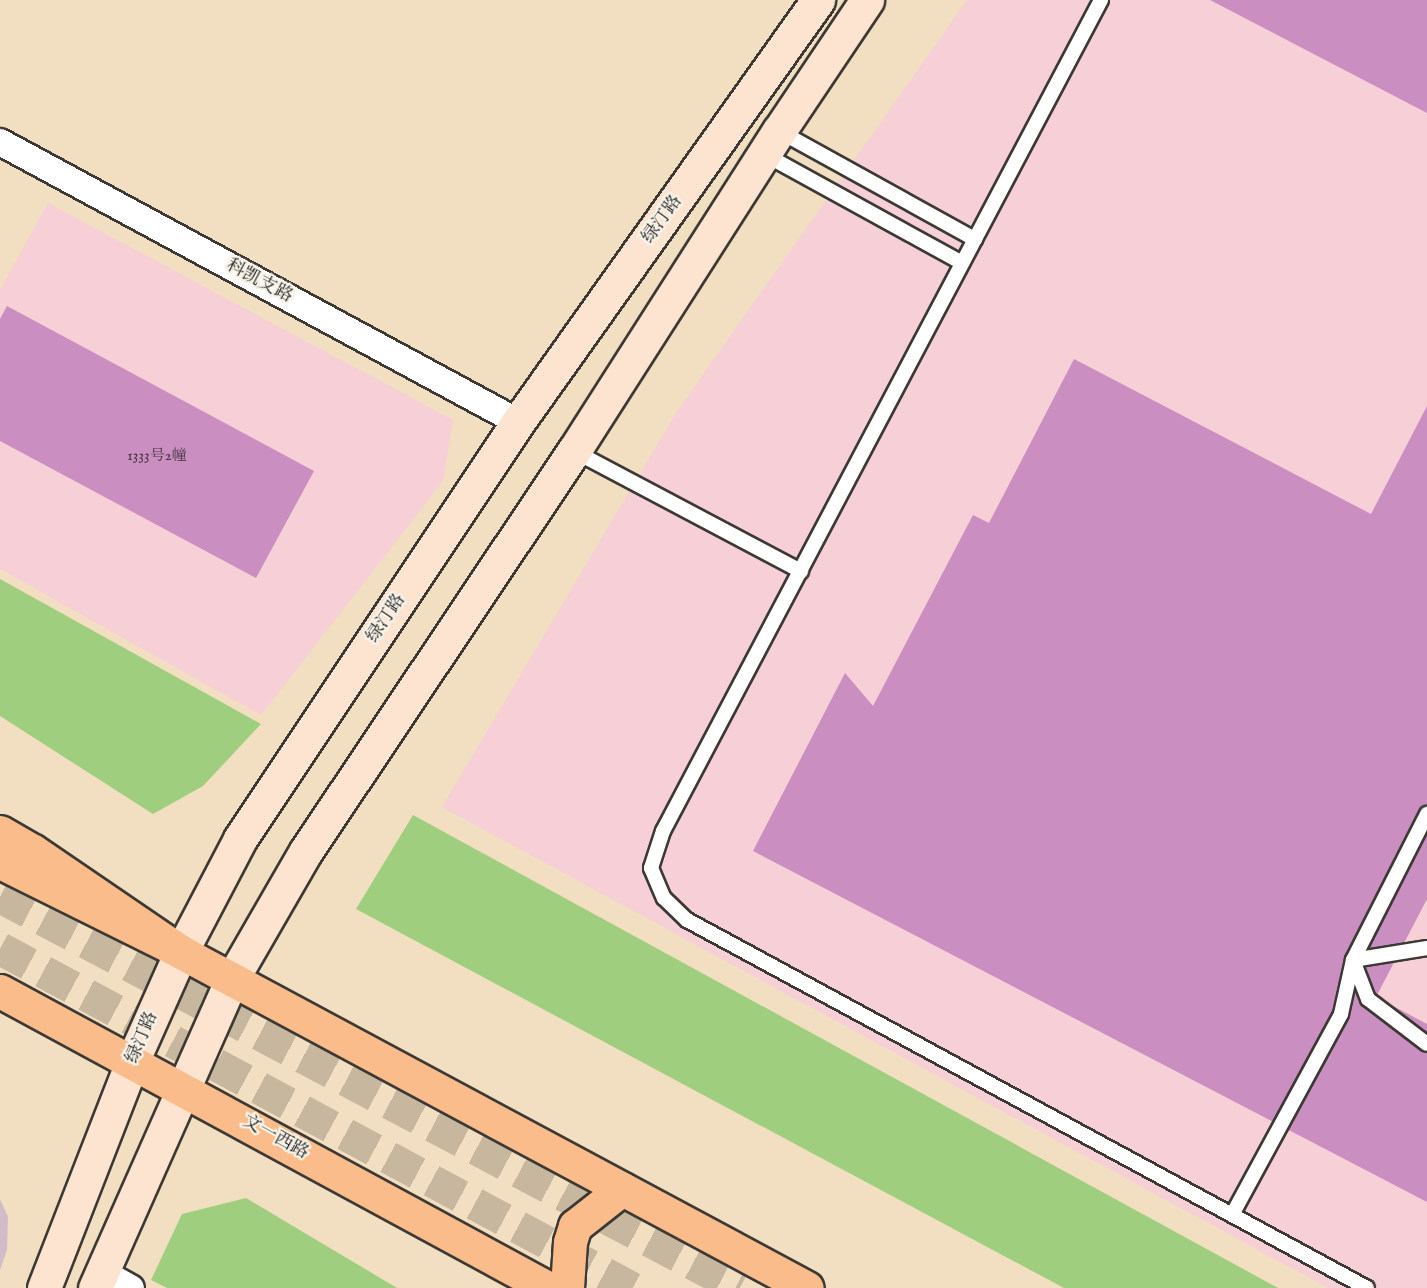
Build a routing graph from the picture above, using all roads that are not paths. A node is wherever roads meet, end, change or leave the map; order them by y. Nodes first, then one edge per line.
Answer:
1 (818, 0) edge
2 (867, 0) edge
3 (1101, 0) edge
4 (0, 142) edge
5 (771, 143) junction
6 (975, 239) junction
7 (962, 263) junction
8 (518, 422) junction
9 (574, 451) junction
10 (801, 571) junction
11 (1427, 814) edge
12 (0, 832) edge
13 (0, 862) edge
14 (1427, 948) edge
15 (180, 952) junction
16 (1353, 960) junction
17 (232, 979) junction
18 (0, 991) edge
19 (1427, 1044) edge
20 (132, 1062) junction
21 (183, 1088) junction
22 (622, 1189) junction
23 (1232, 1215) junction
24 (98, 1280) edge
25 (44, 1288) edge
26 (131, 1288) edge
27 (548, 1288) edge
28 (567, 1288) edge
29 (807, 1288) edge
30 (1367, 1288) edge

1 - 8 main road, 绿汀路
2 - 5 main road
3 - 6 lane
4 - 8 street, 科凯支路
5 - 6 lane
5 - 7 lane
5 - 9 main road
6 - 7 lane
7 - 10 lane
8 - 15 main road, 绿汀路
9 - 10 lane
9 - 17 main road
10 - 23 lane
11 - 16 lane
12 - 15 main road
13 - 15 main road
14 - 16 lane
15 - 17 main road
15 - 20 main road, 绿汀路
16 - 19 lane
16 - 23 lane
17 - 21 main road
17 - 22 main road
18 - 20 main road, 文一西路
20 - 21 main road, 文一西路
20 - 25 main road, 绿汀路
21 - 24 main road
21 - 27 main road, 文一西路
22 - 28 main road
22 - 29 main road
23 - 30 lane
24 - 26 street

